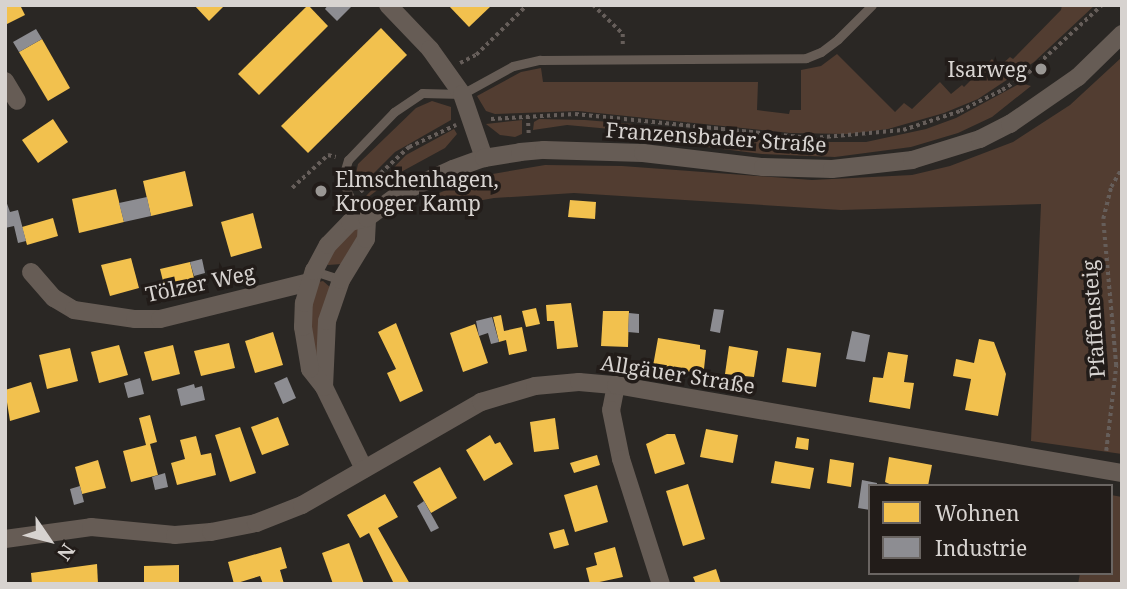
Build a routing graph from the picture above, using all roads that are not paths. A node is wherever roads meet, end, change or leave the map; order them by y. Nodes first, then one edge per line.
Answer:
1 (388, 5) edge
2 (872, 5) edge
3 (1122, 34) edge
4 (5, 80) edge
5 (462, 93) junction
6 (17, 101) dead end
7 (484, 158) junction
8 (368, 218) junction
9 (32, 272) dead end
10 (311, 276) junction
11 (341, 280) junction
12 (616, 384) junction
13 (324, 387) junction
14 (364, 469) junction
15 (1113, 472) edge
16 (5, 539) edge
17 (661, 584) edge

1 - 5 street
2 - 5 lane
3 - 7 street, Franzensbader Straße
4 - 6 street
5 - 7 street
5 - 8 lane
7 - 8 street, Franzensbader Straße
8 - 10 street, Franzensbader Straße
8 - 11 street, Franzensbader Straße
9 - 10 street, Tölzer Weg
10 - 11 lane
10 - 13 street, Franzensbader Straße
11 - 13 street, Franzensbader Straße
12 - 14 street, Allgäuer Straße
12 - 15 street, Allgäuer Straße
12 - 17 street
13 - 14 street, Franzensbader Straße
14 - 16 street, Allgäuer Straße

